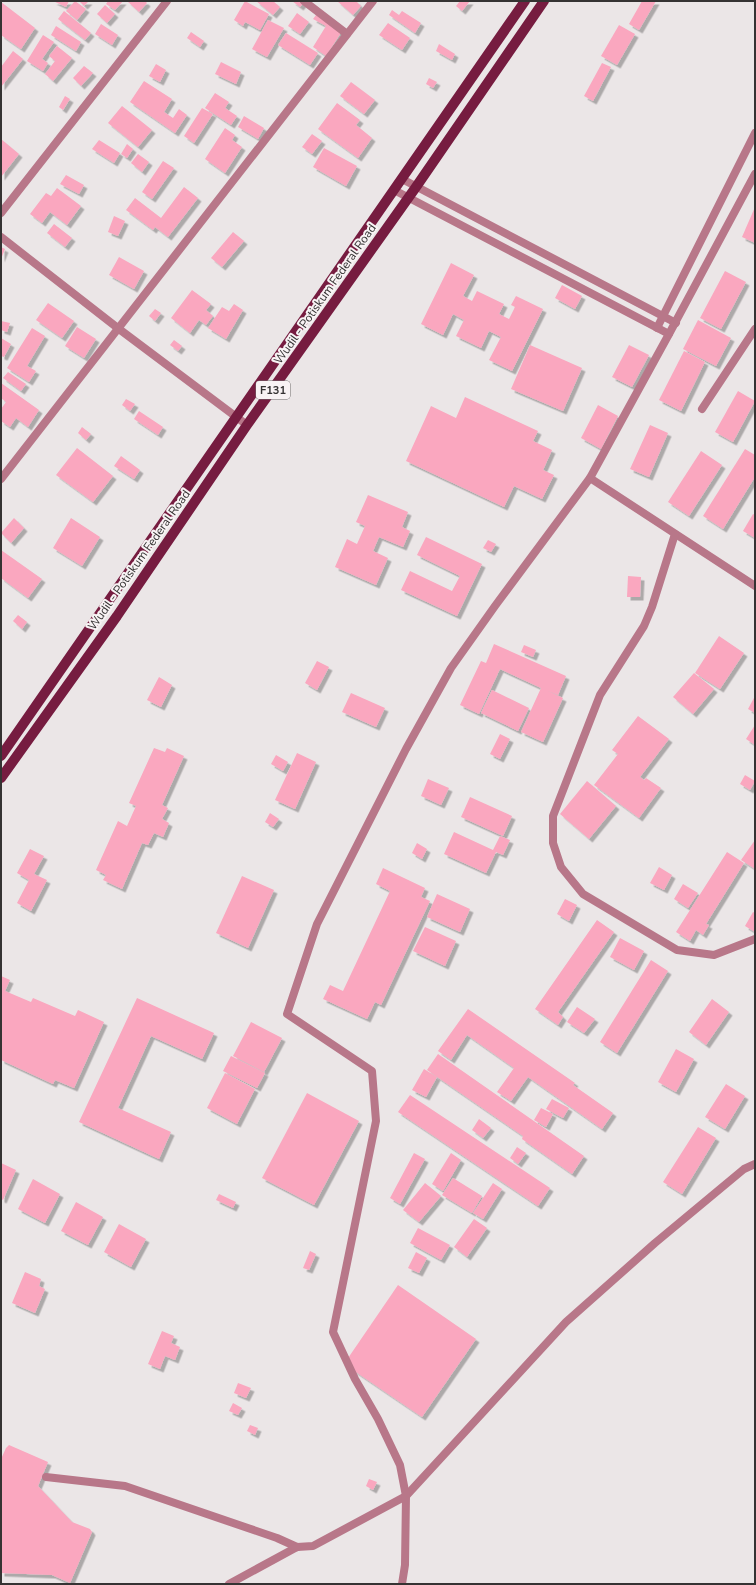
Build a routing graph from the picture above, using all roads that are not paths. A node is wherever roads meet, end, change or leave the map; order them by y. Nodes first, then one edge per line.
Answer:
1 (167, 1) edge
2 (304, 1) edge
3 (373, 1) edge
4 (525, 1) edge
5 (544, 1) edge
6 (347, 34) junction
7 (755, 133) edge
8 (755, 174) edge
9 (402, 179) junction
10 (416, 187) junction
11 (394, 190) junction
12 (408, 198) junction
13 (1, 213) edge
14 (1, 237) edge
15 (663, 316) junction
16 (676, 323) junction
17 (657, 328) junction
18 (119, 329) junction
19 (755, 330) edge
20 (670, 334) junction
21 (702, 409) dead end
22 (236, 416) junction
23 (247, 426) junction
24 (590, 478) junction
25 (1, 479) edge
26 (675, 534) junction
27 (755, 586) edge
28 (1, 756) edge
29 (1, 778) edge
30 (755, 939) edge
31 (755, 1164) edge
32 (46, 1477) dead end
33 (406, 1496) junction
34 (296, 1547) junction
35 (229, 1584) edge
36 (402, 1584) edge

1 - 13 street
2 - 6 street
3 - 6 street
4 - 9 main road, Wudil - Potiskum Federal Road / F131
5 - 10 main road, Wudil - Potiskum Federal Road / F131
6 - 18 street
7 - 15 street
8 - 16 street
9 - 10 street
9 - 11 main road, Wudil - Potiskum Federal Road / F131
10 - 12 main road, Wudil - Potiskum Federal Road / F131
10 - 15 street
11 - 12 street
11 - 22 main road, Wudil - Potiskum Federal Road / F131
12 - 17 street
12 - 23 main road, Wudil - Potiskum Federal Road / F131
14 - 18 street
15 - 16 street
15 - 17 street
16 - 20 street
17 - 20 street
18 - 22 street
18 - 25 street
19 - 21 street
20 - 24 street
22 - 23 street
22 - 28 main road, Wudil - Potiskum Federal Road / F131
23 - 29 main road, Wudil - Potiskum Federal Road / F131
24 - 26 street
24 - 33 street
26 - 27 street
26 - 30 street
31 - 33 street
32 - 34 street
33 - 34 street
33 - 36 street
34 - 35 street

